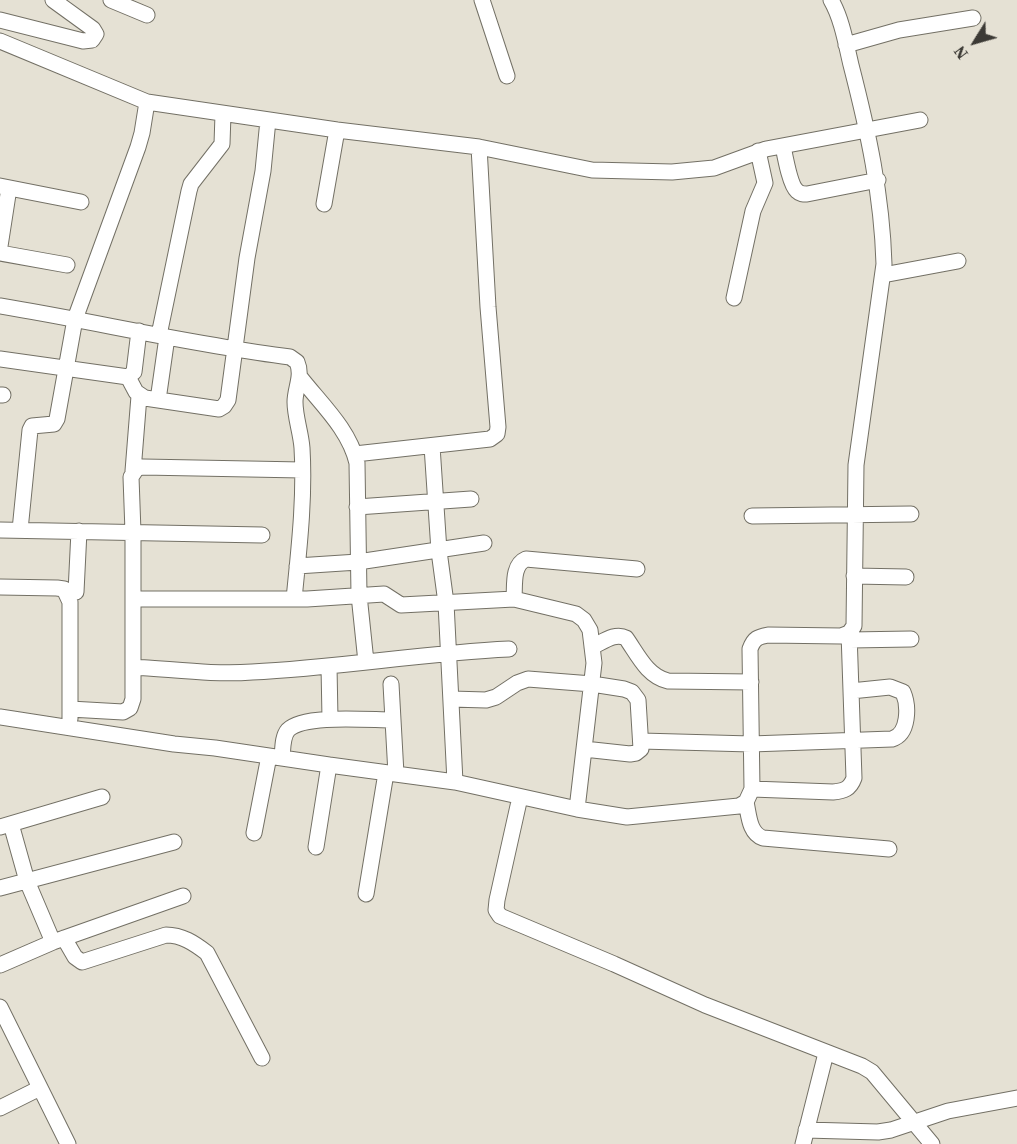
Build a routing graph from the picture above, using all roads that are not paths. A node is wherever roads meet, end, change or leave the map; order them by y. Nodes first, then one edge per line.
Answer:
1 (53, 0) edge
2 (111, 0) edge
3 (482, 0) edge
4 (831, 0) edge
5 (147, 15) dead end
6 (973, 18) dead end
7 (0, 20) edge
8 (0, 41) edge
9 (846, 45) junction
10 (507, 76) dead end
11 (147, 102) junction
12 (223, 114) junction
13 (268, 120) junction
14 (920, 120) dead end
15 (337, 130) junction
16 (868, 131) junction
17 (783, 146) junction
18 (479, 147) junction
19 (758, 151) junction
20 (878, 180) junction
21 (4, 187) edge
22 (81, 202) dead end
23 (324, 204) dead end
24 (0, 246) edge
25 (0, 253) edge
26 (958, 261) dead end
27 (67, 266) dead end
28 (883, 275) junction
29 (734, 298) dead end
30 (0, 306) edge
31 (75, 319) junction
32 (139, 331) junction
33 (163, 336) junction
34 (234, 350) junction
35 (0, 359) edge
36 (66, 368) junction
37 (128, 377) junction
38 (300, 377) junction
39 (139, 396) junction
40 (158, 400) junction
41 (432, 446) junction
42 (355, 454) junction
43 (302, 470) junction
44 (133, 471) junction
45 (471, 499) dead end
46 (436, 501) junction
47 (357, 507) junction
48 (854, 513) junction
49 (911, 514) dead end
50 (752, 516) dead end
51 (0, 530) edge
52 (20, 530) junction
53 (79, 531) junction
54 (133, 532) junction
55 (262, 535) dead end
56 (484, 543) dead end
57 (439, 551) junction
58 (358, 562) junction
59 (297, 566) junction
60 (637, 569) dead end
61 (854, 576) junction
62 (906, 577) dead end
63 (0, 588) edge
64 (76, 592) dead end
65 (359, 595) junction
66 (133, 599) junction
67 (294, 599) junction
68 (514, 599) junction
69 (446, 603) junction
70 (849, 636) junction
71 (911, 639) dead end
72 (592, 647) junction
73 (509, 649) dead end
74 (449, 651) junction
75 (366, 662) junction
76 (329, 666) junction
77 (133, 667) junction
78 (751, 682) junction
79 (391, 684) dead end
80 (592, 684) junction
81 (851, 691) junction
82 (451, 699) junction
83 (70, 709) junction
84 (0, 717) edge
85 (330, 719) junction
86 (392, 720) junction
87 (70, 727) junction
88 (853, 740) junction
89 (641, 741) junction
90 (751, 744) junction
91 (584, 749) junction
92 (276, 757) junction
93 (329, 765) junction
94 (391, 773) junction
95 (455, 782) junction
96 (749, 796) junction
97 (102, 797) dead end
98 (520, 797) junction
99 (577, 809) junction
100 (5, 826) edge
101 (254, 833) dead end
102 (174, 842) dead end
103 (316, 847) dead end
104 (889, 849) dead end
105 (27, 881) junction
106 (0, 888) edge
107 (366, 894) dead end
108 (183, 896) dead end
109 (58, 940) junction
110 (0, 965) edge
111 (0, 1007) edge
112 (826, 1053) junction
113 (262, 1058) dead end
114 (40, 1088) junction
115 (1017, 1098) edge
116 (0, 1108) edge
117 (913, 1122) junction
118 (804, 1137) edge
119 (879, 1138) edge
120 (68, 1144) edge
121 (932, 1144) edge

1 - 7 street
2 - 5 street
3 - 10 street
4 - 9 street
6 - 9 street
8 - 11 street
9 - 16 street
11 - 12 street
11 - 31 street
12 - 13 street
12 - 33 street
13 - 15 street
13 - 34 street
14 - 16 street
15 - 18 street
15 - 23 street
16 - 17 street
16 - 20 street
17 - 19 street
17 - 20 street
18 - 19 street
18 - 41 street
19 - 29 street
20 - 28 street
21 - 22 street
21 - 24 street
25 - 27 street
26 - 28 street
28 - 48 street
30 - 31 street
31 - 32 street
31 - 36 street
32 - 33 street
32 - 37 street
33 - 34 street
33 - 40 street
34 - 38 street
34 - 40 street
35 - 36 street
36 - 37 street
36 - 52 street
37 - 39 street
38 - 42 street
38 - 43 street
39 - 40 street
39 - 44 street
41 - 42 street
41 - 46 street
42 - 47 street
43 - 44 street
43 - 59 street
44 - 54 street
45 - 46 street
46 - 47 street
46 - 57 street
47 - 58 street
48 - 49 street
48 - 50 street
48 - 61 street
51 - 52 street
52 - 53 street
53 - 54 street
53 - 64 street
54 - 55 street
54 - 66 street
56 - 57 street
57 - 58 street
57 - 69 street
58 - 59 street
58 - 65 street
59 - 67 street
60 - 68 street
61 - 62 street
61 - 70 street
63 - 83 street
65 - 67 street
65 - 69 street
65 - 75 street
66 - 67 street
66 - 77 street
68 - 69 street
68 - 72 street
69 - 74 street
70 - 71 street
70 - 78 street
70 - 81 street
72 - 78 street
72 - 80 street
73 - 74 street
74 - 75 street
74 - 82 street
75 - 76 street
76 - 77 street
76 - 85 street
77 - 83 street
78 - 90 street
79 - 86 street
80 - 82 street
80 - 89 street
80 - 91 street
81 - 88 street
81 - 88 street
82 - 95 street
83 - 87 street
84 - 87 street
85 - 86 street
85 - 92 street
86 - 94 street
87 - 92 street
88 - 90 street
88 - 96 street
89 - 90 street
89 - 91 street
90 - 96 street
91 - 99 street
92 - 93 street
92 - 101 street
93 - 94 street
93 - 103 street
94 - 95 street
94 - 107 street
95 - 98 street
96 - 99 street
96 - 104 street
97 - 100 street
98 - 99 street
98 - 112 street
100 - 105 street
102 - 105 street
105 - 106 street
105 - 109 street
108 - 109 street
109 - 110 street
109 - 113 street
111 - 114 street
112 - 117 street
112 - 118 street
114 - 116 street
114 - 120 street
115 - 117 street
117 - 119 street
117 - 121 street
118 - 119 street

